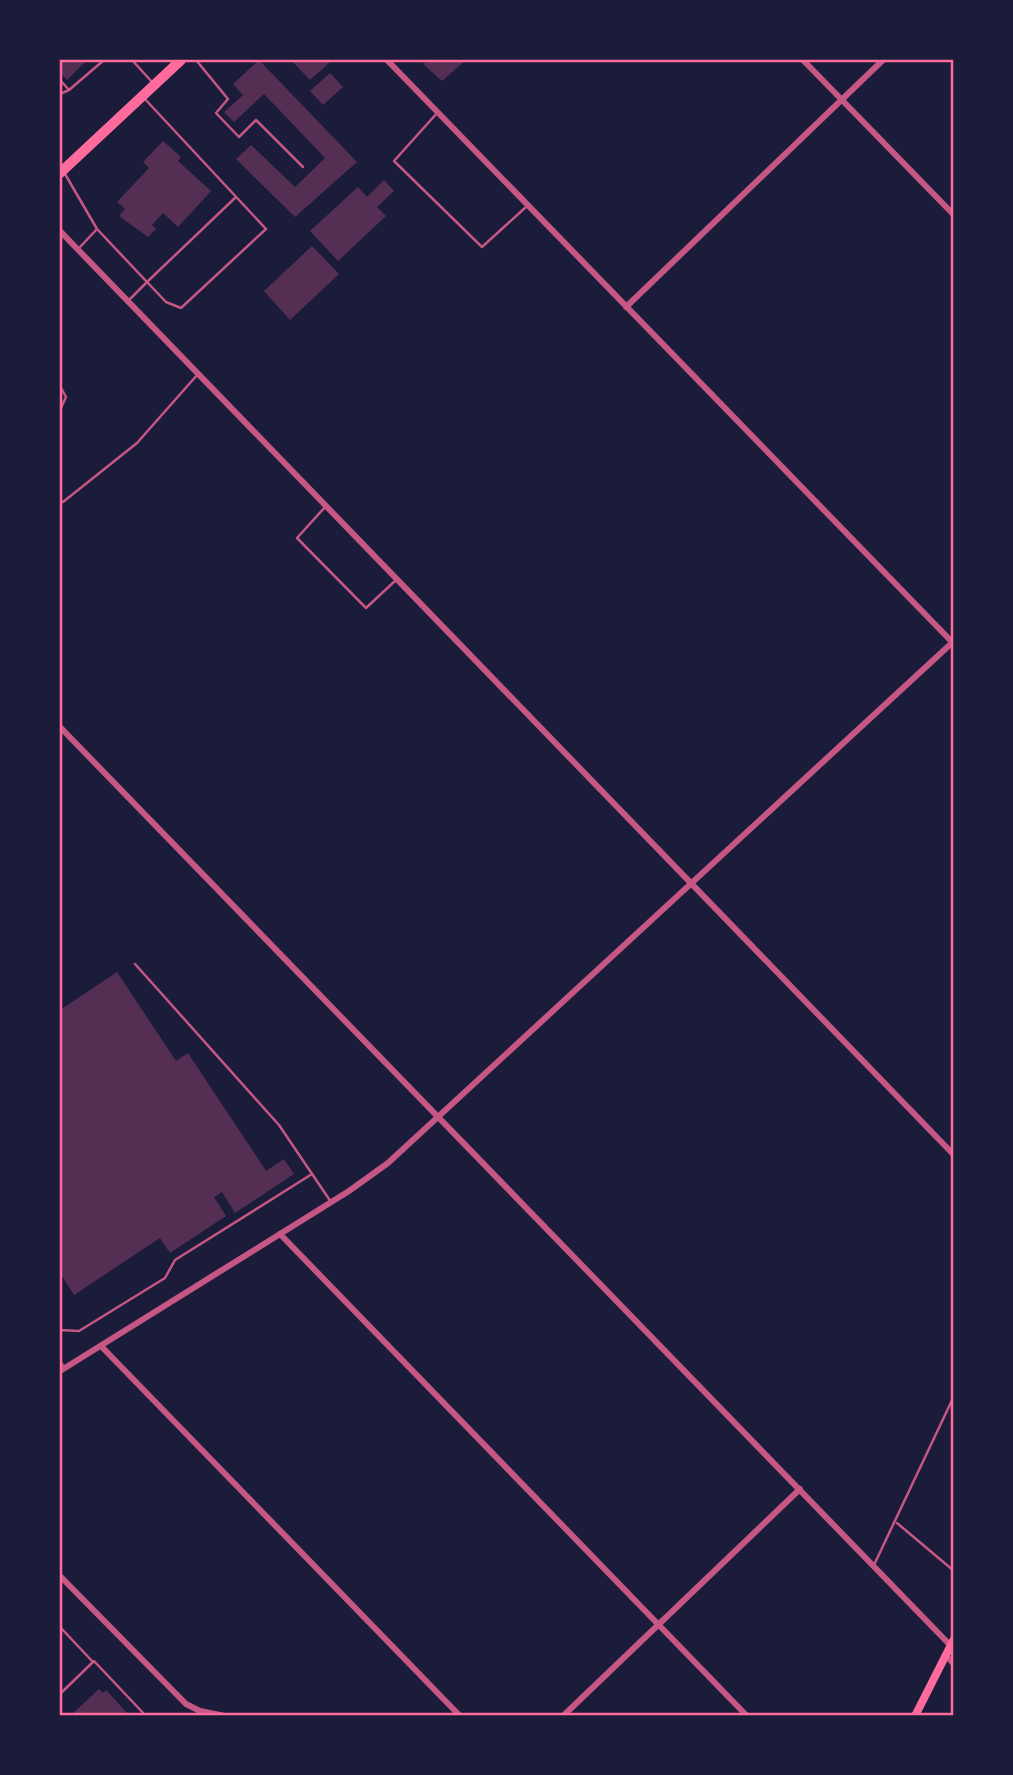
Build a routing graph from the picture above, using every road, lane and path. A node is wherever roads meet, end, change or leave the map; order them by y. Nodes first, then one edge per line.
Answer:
1 (104, 60) edge
2 (132, 60) edge
3 (181, 60) edge
4 (195, 60) edge
5 (387, 60) edge
6 (803, 60) edge
7 (883, 60) edge
8 (60, 80) edge
9 (154, 85) junction
10 (69, 90) junction
11 (60, 94) edge
12 (142, 96) junction
13 (842, 99) junction
14 (438, 112) junction
15 (303, 167) dead end
16 (61, 171) edge
17 (236, 197) junction
18 (528, 205) junction
19 (954, 215) edge
20 (97, 229) junction
21 (62, 234) edge
22 (60, 244) edge
23 (77, 250) junction
24 (147, 282) junction
25 (127, 302) junction
26 (626, 307) junction
27 (198, 374) junction
28 (60, 386) edge
29 (60, 410) edge
30 (60, 502) edge
31 (326, 506) junction
32 (397, 579) junction
33 (953, 642) edge
34 (60, 727) edge
35 (692, 883) junction
36 (135, 964) dead end
37 (439, 1116) junction
38 (954, 1155) edge
39 (312, 1174) junction
40 (331, 1202) junction
41 (280, 1234) junction
42 (60, 1330) edge
43 (101, 1346) junction
44 (60, 1360) edge
45 (62, 1369) edge
46 (954, 1396) edge
47 (800, 1489) junction
48 (897, 1522) junction
49 (874, 1565) junction
50 (954, 1571) edge
51 (60, 1576) edge
52 (659, 1623) junction
53 (60, 1627) edge
54 (952, 1642) edge
55 (946, 1655) junction
56 (93, 1662) junction
57 (954, 1664) edge
58 (60, 1694) edge
59 (146, 1716) edge
60 (225, 1716) edge
61 (460, 1716) edge
62 (563, 1716) edge
63 (747, 1716) edge
64 (915, 1716) edge

1 - 10 lane
2 - 9 lane
3 - 9 main road
4 - 15 lane
5 - 14 street
6 - 13 street
7 - 13 street
8 - 10 lane
9 - 12 main road
10 - 11 lane
12 - 16 main road
12 - 17 lane
13 - 19 street
13 - 26 street
14 - 18 street
14 - 18 lane
16 - 20 lane
17 - 24 lane
17 - 24 lane
18 - 26 street
20 - 23 lane
20 - 24 lane
21 - 22 lane
21 - 23 street
23 - 25 street
24 - 25 lane
25 - 27 street
26 - 33 street
27 - 30 lane
27 - 31 street
28 - 29 lane
31 - 32 street
31 - 32 lane
32 - 35 street
33 - 35 street
34 - 37 street
35 - 37 street
35 - 38 street
36 - 39 lane
37 - 40 street
37 - 47 street
39 - 40 lane
39 - 42 lane
40 - 41 street
41 - 43 street
41 - 52 street
43 - 45 street
43 - 61 street
44 - 45 lane
46 - 48 lane
47 - 49 street
47 - 52 street
48 - 49 lane
48 - 50 lane
49 - 54 street
51 - 60 street
52 - 62 street
52 - 63 street
53 - 56 lane
54 - 55 main road
55 - 57 street
55 - 64 main road
56 - 58 lane
56 - 59 lane

